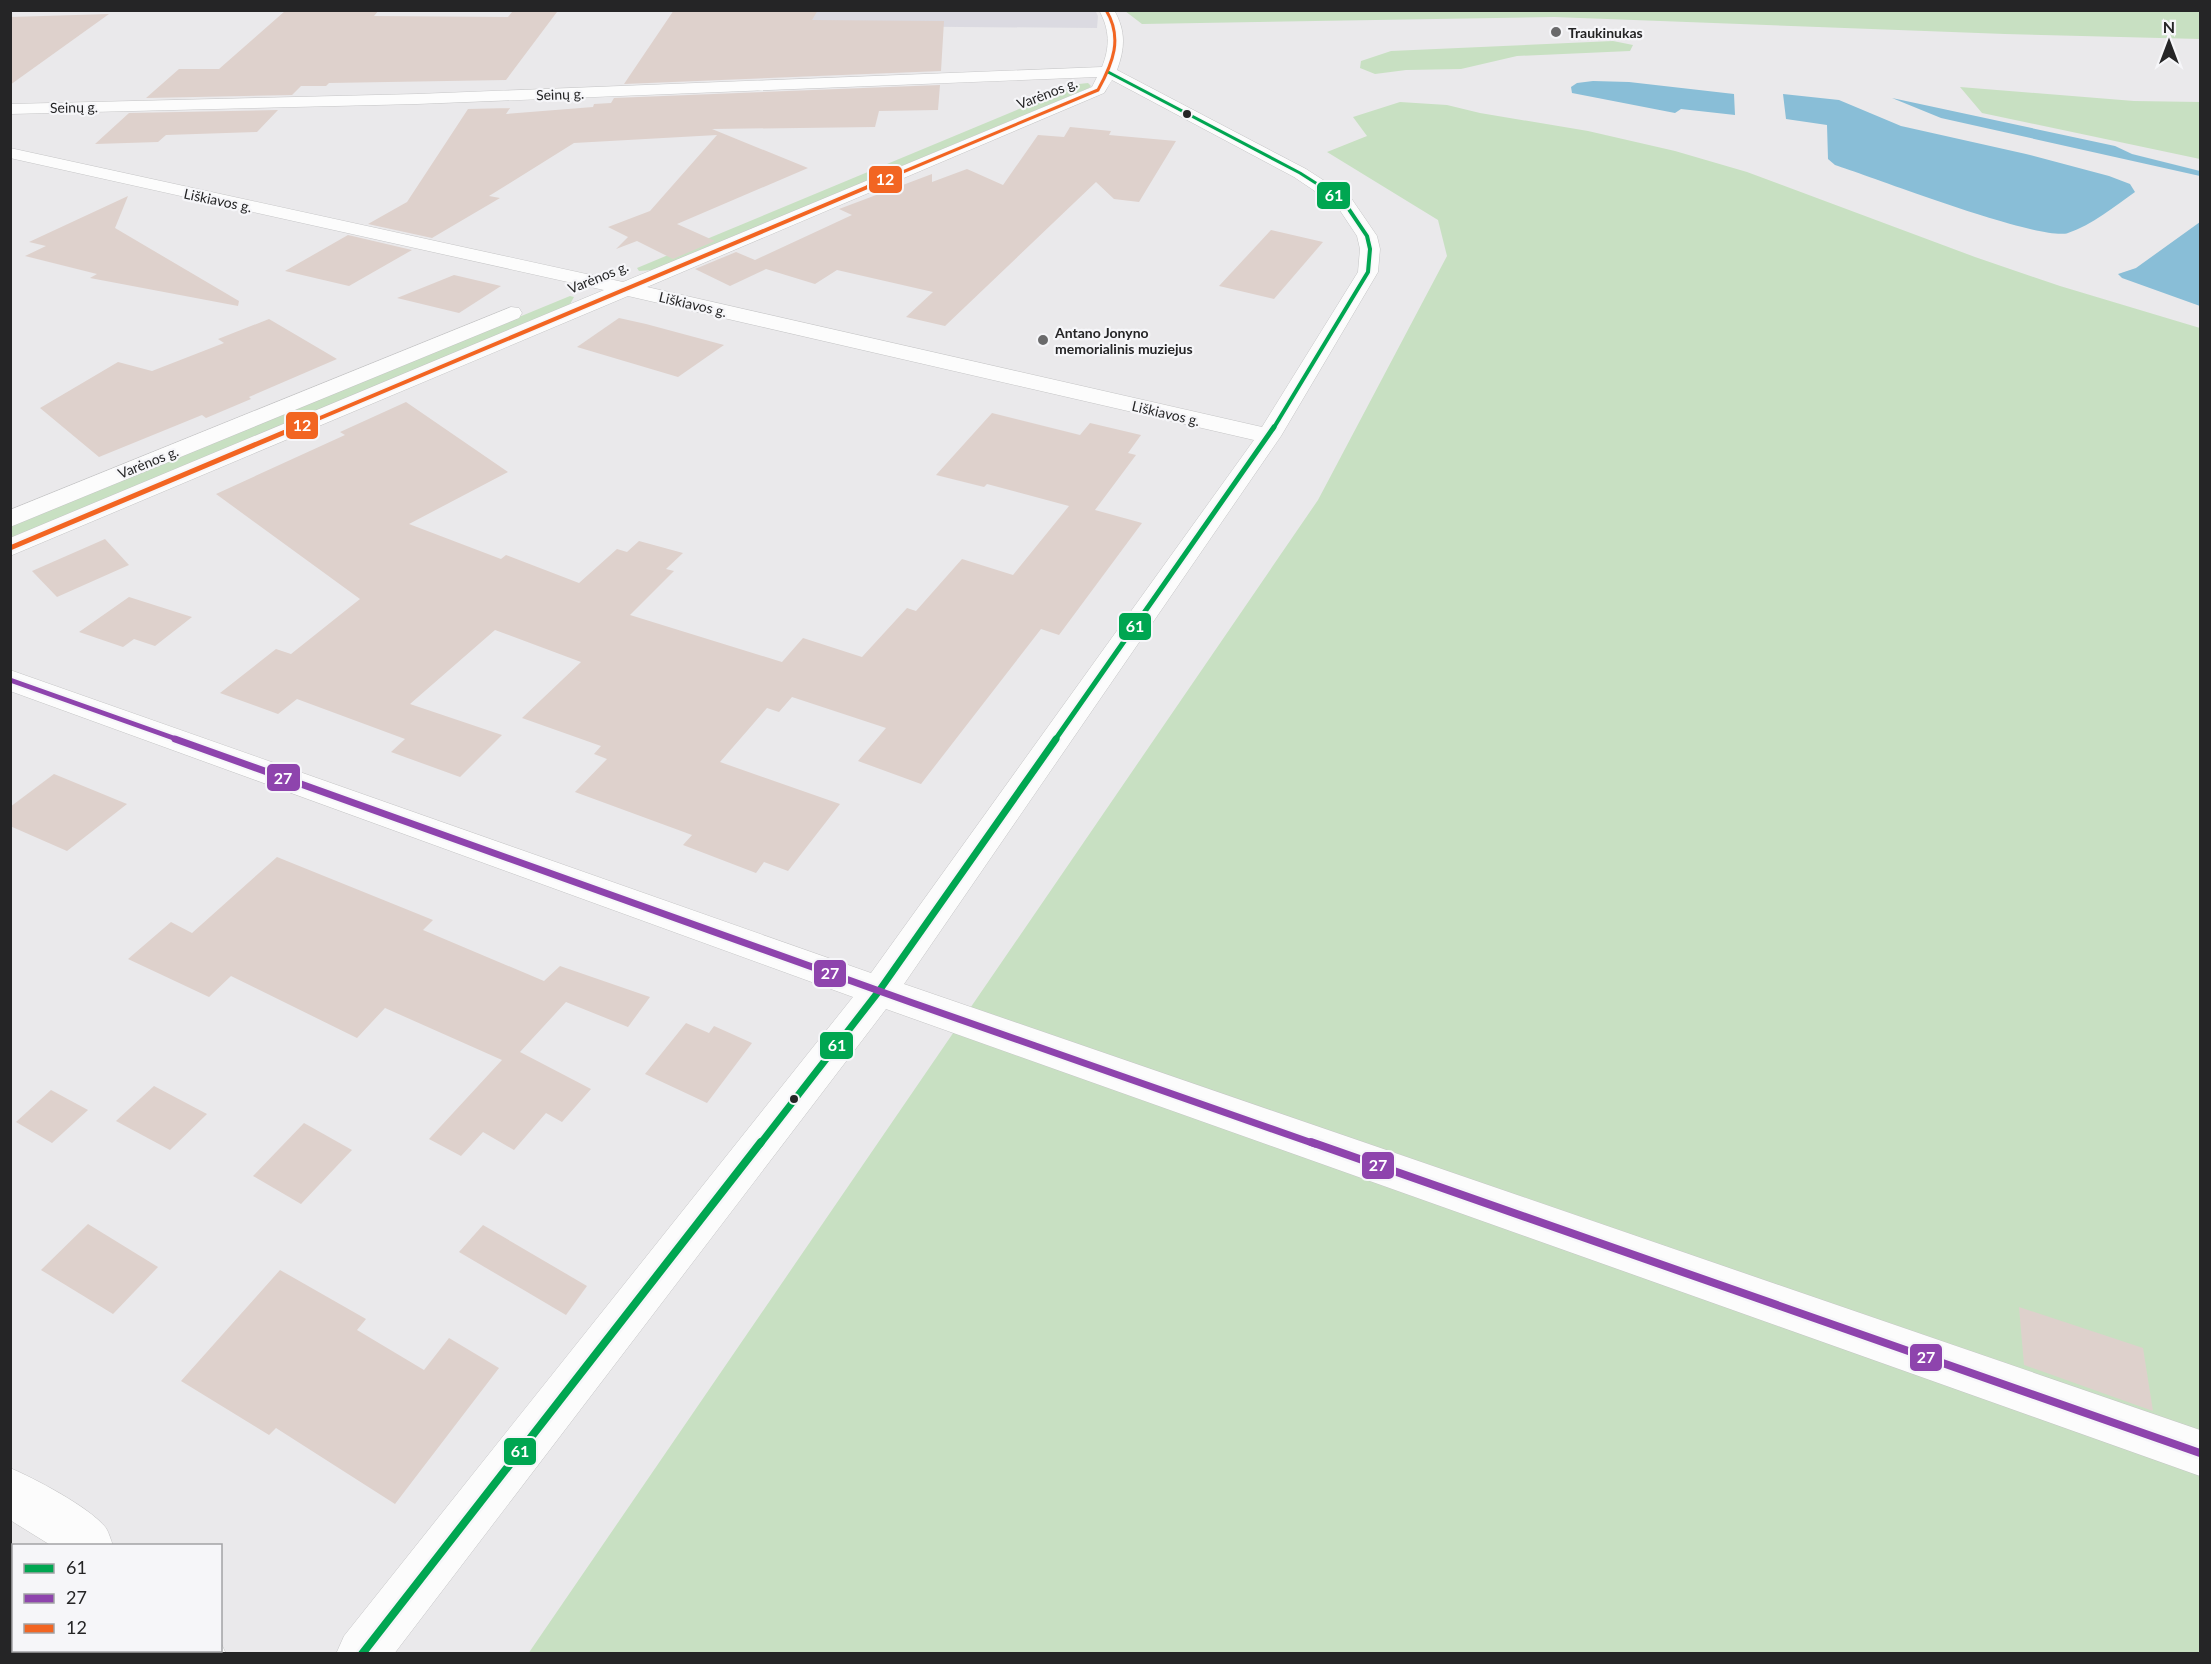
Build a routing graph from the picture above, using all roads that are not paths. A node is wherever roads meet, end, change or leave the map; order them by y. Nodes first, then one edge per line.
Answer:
1 (1106, 10) edge
2 (1108, 72) junction
3 (10, 109) edge
4 (10, 153) edge
5 (787, 199) dead end
6 (621, 267) dead end
7 (588, 281) junction
8 (626, 289) junction
9 (555, 295) dead end
10 (532, 304) dead end
11 (1269, 436) junction
12 (10, 519) edge
13 (10, 548) edge
14 (10, 680) edge
15 (879, 991) junction
16 (2200, 1453) edge
17 (10, 1492) edge
18 (88, 1544) edge
19 (362, 1653) edge

1 - 2 street
2 - 3 street, Seinų g.
2 - 5 street, Varėnos g.
2 - 8 street, Varėnos g.
2 - 11 street
4 - 7 street, Liškiavos g.
6 - 7 street, Varėnos g.
7 - 8 street, Liškiavos g.
7 - 9 street, Varėnos g.
8 - 11 street, Liškiavos g.
8 - 13 street, Varėnos g.
10 - 12 street, Varėnos g.
11 - 15 street
14 - 15 street
15 - 16 street
15 - 19 street
17 - 18 street

